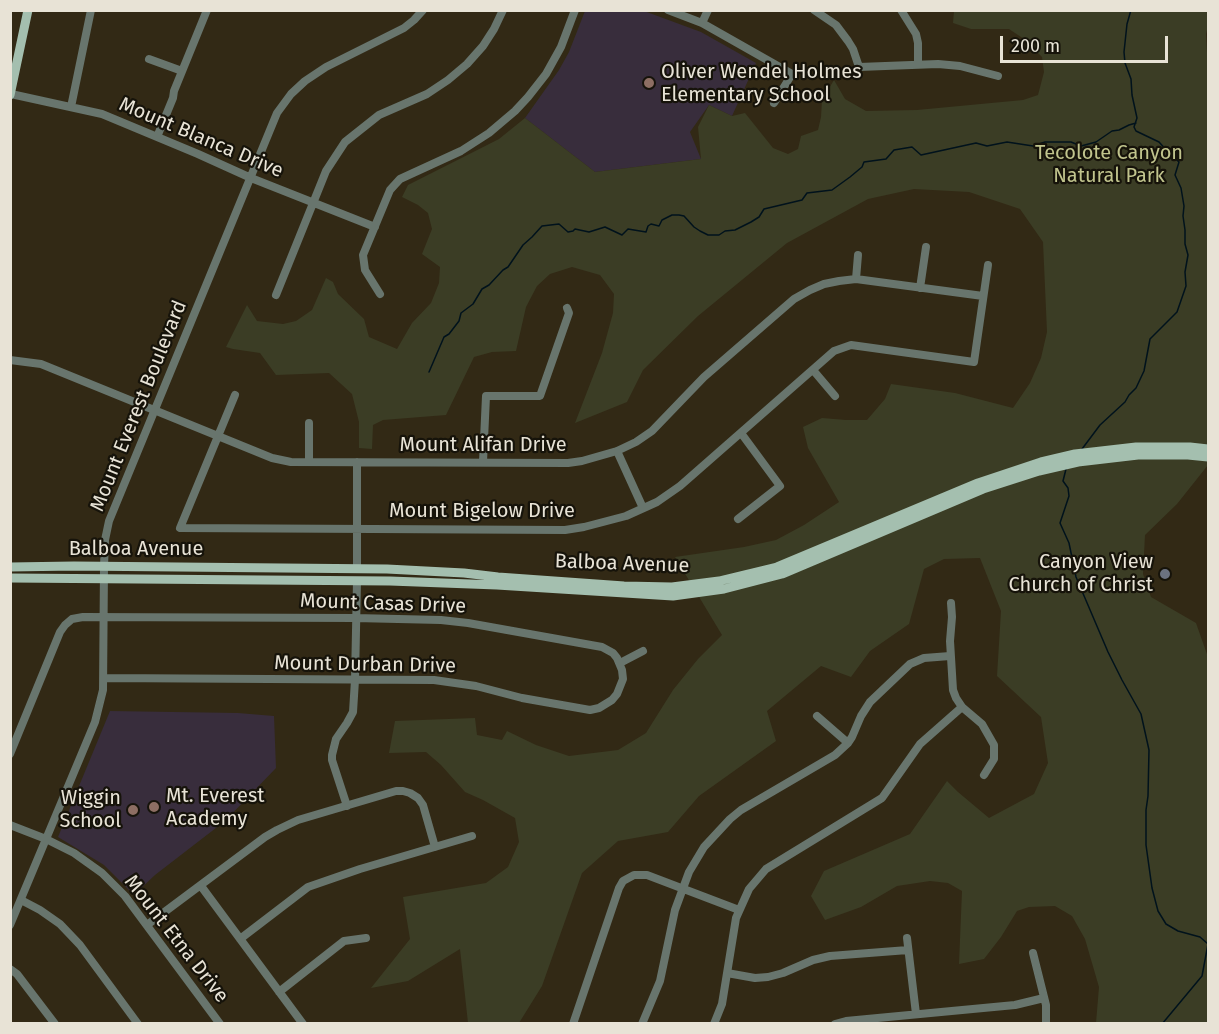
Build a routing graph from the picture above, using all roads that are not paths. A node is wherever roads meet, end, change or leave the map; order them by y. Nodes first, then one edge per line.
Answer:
1 (28, 10) edge
2 (91, 10) edge
3 (423, 10) edge
4 (503, 10) edge
5 (575, 10) edge
6 (668, 10) edge
7 (708, 10) edge
8 (814, 10) edge
9 (901, 10) edge
10 (206, 11) edge
11 (702, 23) junction
12 (149, 59) dead end
13 (918, 64) junction
14 (182, 71) junction
15 (998, 76) dead end
16 (11, 95) edge
17 (774, 103) dead end
18 (71, 107) junction
19 (157, 137) junction
20 (251, 178) junction
21 (314, 203) junction
22 (375, 227) junction
23 (926, 247) dead end
24 (858, 255) dead end
25 (988, 266) dead end
26 (856, 279) junction
27 (920, 288) junction
28 (380, 294) dead end
29 (276, 295) dead end
30 (983, 296) junction
31 (567, 308) dead end
32 (10, 360) edge
33 (813, 370) junction
34 (235, 395) dead end
35 (835, 396) dead end
36 (155, 410) junction
37 (309, 423) dead end
38 (741, 433) junction
39 (218, 436) junction
40 (1209, 449) edge
41 (617, 451) junction
42 (1209, 457) edge
43 (309, 462) junction
44 (357, 462) junction
45 (483, 462) junction
46 (643, 508) junction
47 (738, 519) dead end
48 (357, 528) junction
49 (10, 567) edge
50 (104, 567) junction
51 (357, 569) junction
52 (387, 569) junction
53 (10, 578) edge
54 (104, 578) junction
55 (338, 581) junction
56 (357, 581) junction
57 (951, 603) dead end
58 (104, 617) junction
59 (355, 618) junction
60 (643, 651) dead end
61 (950, 656) junction
62 (620, 663) junction
63 (104, 678) junction
64 (356, 680) junction
65 (962, 707) junction
66 (817, 716) dead end
67 (848, 743) junction
68 (10, 754) edge
69 (984, 775) dead end
70 (347, 806) junction
71 (10, 825) edge
72 (472, 837) dead end
73 (46, 839) junction
74 (435, 847) junction
75 (201, 886) junction
76 (682, 889) junction
77 (21, 900) junction
78 (739, 910) junction
79 (147, 925) junction
80 (10, 926) edge
81 (366, 938) dead end
82 (907, 938) dead end
83 (240, 939) junction
84 (908, 950) junction
85 (1033, 953) dead end
86 (10, 969) edge
87 (727, 973) junction
88 (279, 992) junction
89 (1044, 998) junction
90 (916, 1014) junction
91 (55, 1023) edge
92 (138, 1023) edge
93 (220, 1023) edge
94 (303, 1023) edge
95 (573, 1023) edge
96 (642, 1023) edge
97 (714, 1023) edge
98 (835, 1023) edge
99 (1046, 1023) edge

1 - 16 main road
2 - 18 street
3 - 20 street, Mount Everest Boulevard
4 - 21 street
5 - 22 street
6 - 11 street
7 - 11 street
8 - 13 street
9 - 13 street
10 - 14 street
11 - 17 street
12 - 14 street
13 - 15 street
14 - 19 street
16 - 18 street, Mount Blanca Drive
18 - 19 street, Mount Blanca Drive
19 - 20 street, Mount Blanca Drive
20 - 21 street, Mount Blanca Drive
20 - 36 street, Mount Everest Boulevard
21 - 22 street, Mount Blanca Drive
21 - 29 street
22 - 28 street
23 - 27 street
24 - 26 street
25 - 30 street
26 - 27 street, Mount Alifan Drive
26 - 41 street, Mount Alifan Drive
27 - 30 street, Mount Alifan Drive
30 - 33 street, Mount Bigelow Drive
31 - 45 street
32 - 36 street, Mount Alifan Drive
33 - 35 street
33 - 38 street, Mount Bigelow Drive
34 - 39 street
36 - 39 street, Mount Alifan Drive
36 - 50 street, Mount Everest Boulevard
37 - 43 street
38 - 46 street, Mount Bigelow Drive
38 - 47 street
39 - 43 street, Mount Alifan Drive
39 - 48 street, Mount Bigelow Drive
40 - 52 main road, Balboa Avenue
41 - 45 street, Mount Alifan Drive
41 - 46 street
42 - 56 main road, Balboa Avenue
43 - 44 street, Mount Alifan Drive
44 - 45 street, Mount Alifan Drive
44 - 48 street
46 - 48 street, Mount Bigelow Drive
48 - 51 street
49 - 50 main road, Balboa Avenue
50 - 51 main road, Balboa Avenue
50 - 54 street, Mount Everest Boulevard
51 - 52 main road, Balboa Avenue
51 - 55 main road
52 - 56 main road
53 - 54 main road, Balboa Avenue
54 - 55 main road, Balboa Avenue
54 - 58 street, Mount Everest Boulevard
55 - 56 main road, Balboa Avenue
56 - 59 street
57 - 61 street
58 - 59 street, Mount Casas Drive
58 - 63 street, Mount Everest Boulevard
58 - 68 street, Mount Casas Drive
59 - 62 street, Mount Casas Drive
59 - 64 street
60 - 62 street
61 - 65 street
61 - 67 street
62 - 64 street, Mount Durban Drive
63 - 64 street, Mount Durban Drive
63 - 73 street, Mount Everest Boulevard
64 - 70 street
65 - 69 street
65 - 78 street
66 - 67 street
67 - 76 street
70 - 74 street
70 - 75 street
71 - 73 street, Mount Etna Drive
72 - 74 street
73 - 77 street, Mount Everest Boulevard
73 - 79 street, Mount Etna Drive
74 - 83 street
75 - 79 street
75 - 83 street
76 - 78 street
76 - 95 street
76 - 96 street
77 - 80 street, Mount Everest Boulevard
77 - 92 street
78 - 87 street
79 - 93 street, Mount Etna Drive
81 - 88 street
82 - 84 street
83 - 88 street
84 - 87 street
84 - 90 street
85 - 89 street
86 - 91 street
87 - 97 street
88 - 94 street
89 - 90 street
89 - 99 street
90 - 98 street

